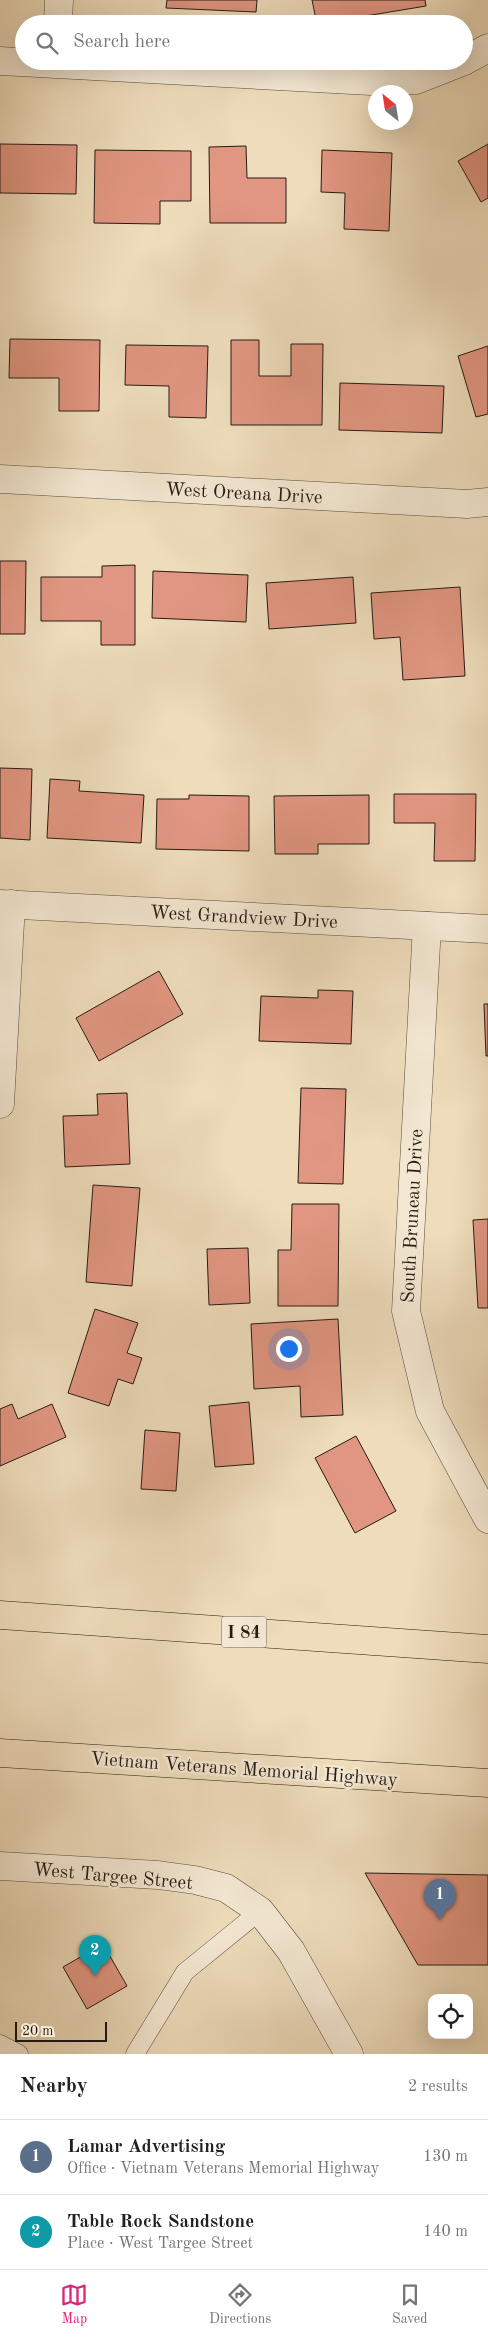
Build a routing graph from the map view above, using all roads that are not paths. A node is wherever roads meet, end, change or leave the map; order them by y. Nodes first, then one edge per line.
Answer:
1 (59, 0) edge
2 (58, 15) edge
3 (488, 48) edge
4 (473, 56) edge
5 (0, 61) edge
6 (15, 62) edge
7 (178, 70) edge
8 (441, 70) edge
9 (0, 479) edge
10 (488, 502) edge
11 (5, 904) edge
12 (427, 926) junction
13 (488, 929) edge
14 (0, 1104) edge
15 (488, 1519) edge
16 (0, 1615) edge
17 (488, 1649) edge
18 (0, 1753) edge
19 (488, 1783) edge
20 (0, 1866) edge
21 (260, 1911) junction
22 (0, 2044) edge
23 (19, 2054) edge
24 (135, 2054) edge
25 (349, 2054) edge

1 - 2 street
3 - 4 street
5 - 6 street
7 - 8 street
9 - 10 street, West Oreana Drive
11 - 12 street, West Grandview Drive
11 - 14 street
12 - 13 street, West Grandview Drive
12 - 15 street, South Bruneau Drive
16 - 17 highway, I 84
18 - 19 highway, Vietnam Veterans Memorial Highway
20 - 21 street, West Targee Street
21 - 24 lane
21 - 25 street, West Targee Street
22 - 23 lane

